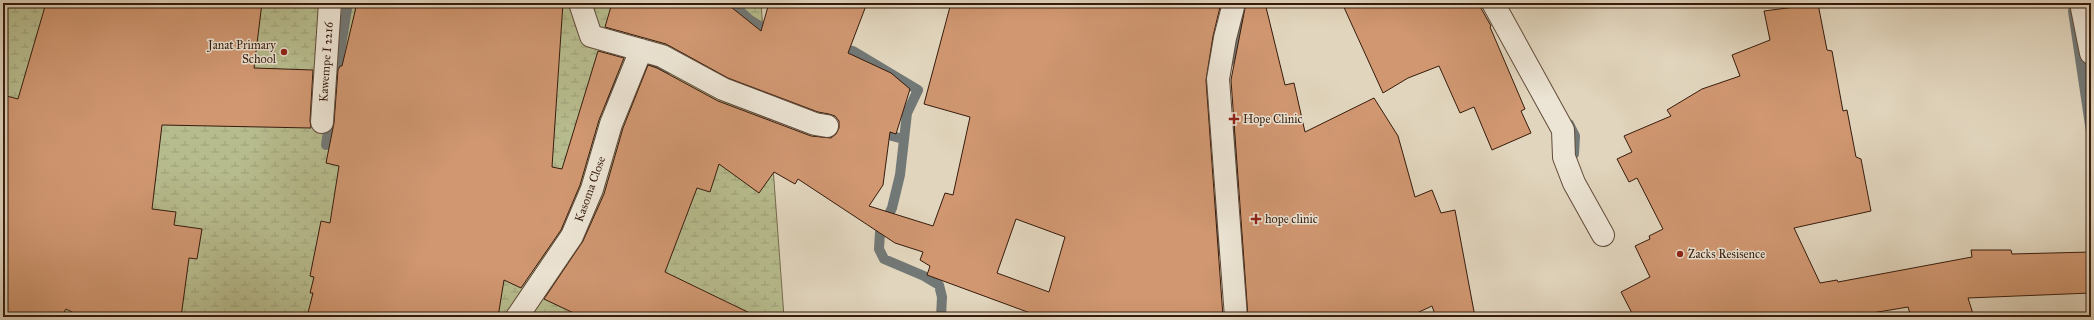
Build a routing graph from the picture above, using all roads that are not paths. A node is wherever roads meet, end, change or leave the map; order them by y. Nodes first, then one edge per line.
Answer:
1 (330, 3) edge
2 (580, 3) edge
3 (1234, 3) edge
4 (1493, 3) edge
5 (2082, 3) edge
6 (641, 50) junction
7 (2091, 53) edge
8 (322, 122) dead end
9 (827, 126) dead end
10 (1603, 235) dead end
11 (517, 317) edge
12 (1236, 317) edge

1 - 8 street, Kawempe I 2216
2 - 6 street
3 - 12 street
4 - 10 street
5 - 7 street
6 - 9 street
6 - 11 street, Kasoma Close

